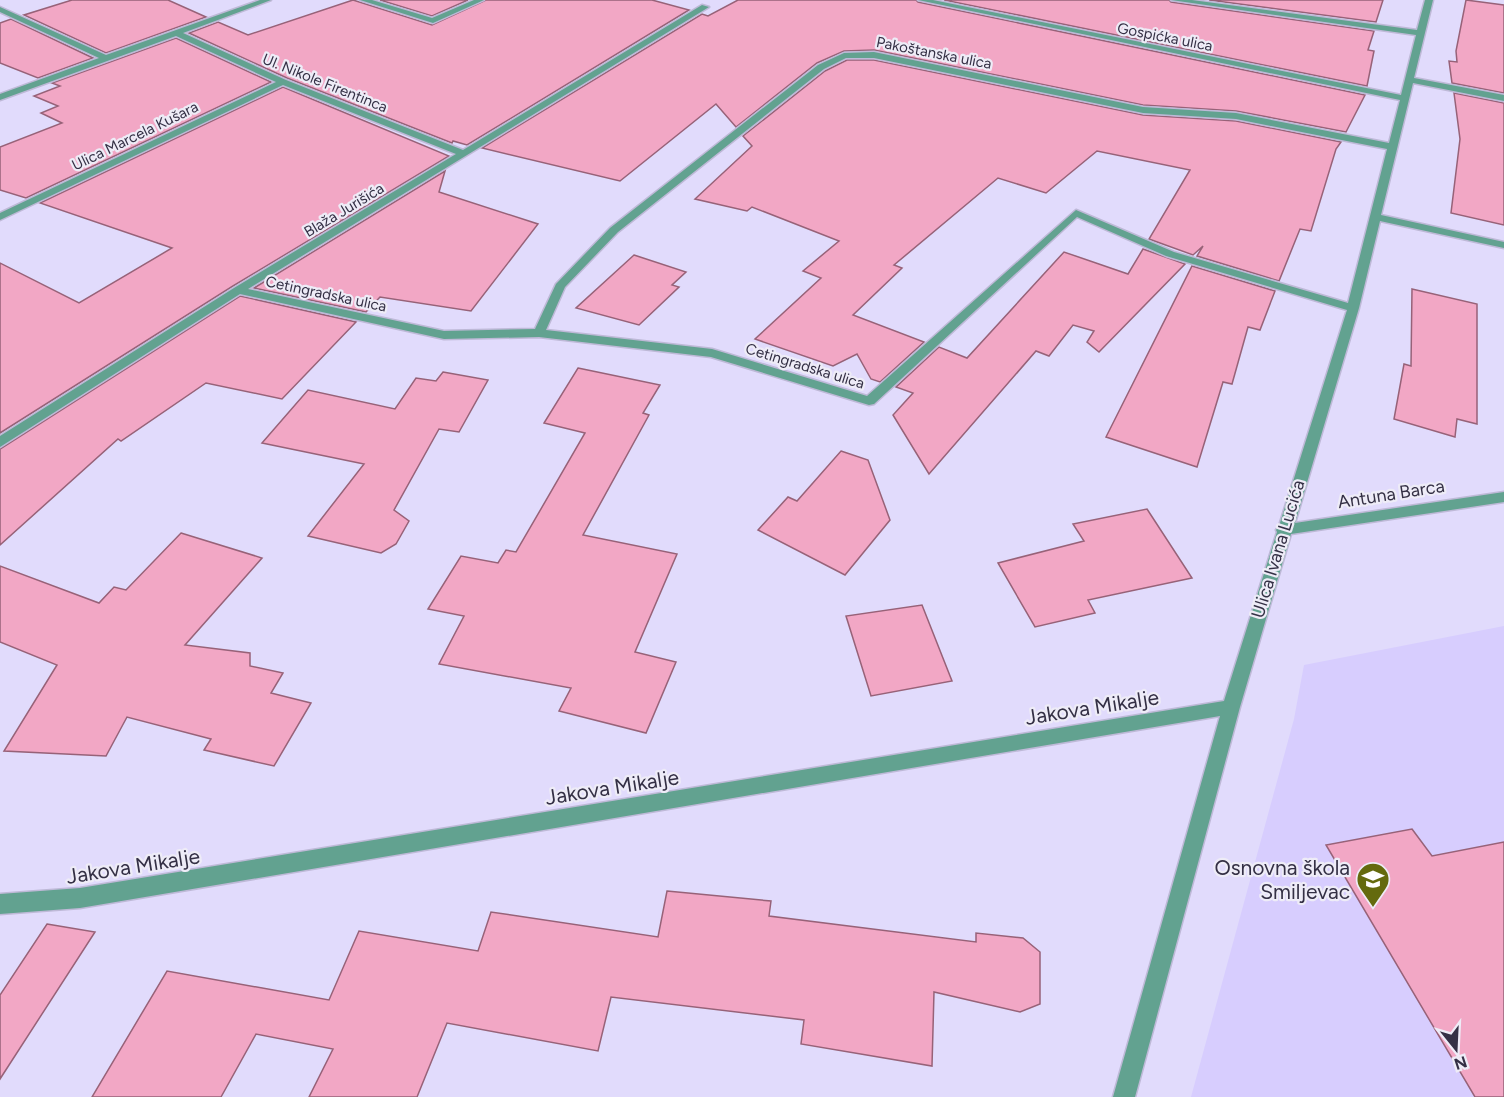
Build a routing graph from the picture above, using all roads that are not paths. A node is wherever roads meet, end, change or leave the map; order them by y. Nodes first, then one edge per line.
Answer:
1 (267, 0) edge
2 (364, 0) edge
3 (480, 0) edge
4 (922, 0) edge
5 (1175, 0) edge
6 (1429, 0) edge
7 (705, 7) dead end
8 (0, 9) edge
9 (176, 33) junction
10 (1419, 33) junction
11 (107, 59) junction
12 (1408, 79) junction
13 (284, 82) junction
14 (0, 97) edge
15 (1404, 98) junction
16 (1504, 98) edge
17 (1393, 147) junction
18 (465, 154) junction
19 (0, 217) edge
20 (1376, 217) junction
21 (1504, 244) edge
22 (238, 290) junction
23 (1353, 308) junction
24 (539, 333) junction
25 (0, 442) edge
26 (1504, 497) edge
27 (1283, 530) junction
28 (1231, 706) junction
29 (0, 904) edge
30 (1124, 1097) edge

1 - 9 street
2 - 3 street
4 - 15 street, Gospićka ulica
5 - 10 street
6 - 10 street, Ulica Ivana Lucića
7 - 18 street, Blaža Jurišića
8 - 11 street
9 - 11 street
9 - 13 street, Ul. Nikole Firentinca
10 - 12 street, Ulica Ivana Lucića
11 - 14 street
12 - 15 street, Ulica Ivana Lucića
12 - 16 street
13 - 18 street, Ul. Nikole Firentinca
13 - 19 street, Ulica Marcela Kušara
15 - 17 street, Ulica Ivana Lucića
17 - 20 street, Ulica Ivana Lucića
17 - 24 street, Pakoštanska ulica
18 - 22 street, Blaža Jurišića
20 - 21 street
20 - 23 street, Ulica Ivana Lucića
22 - 24 street, Cetingradska ulica
22 - 25 street, Blaža Jurišića
23 - 24 street, Cetingradska ulica
23 - 27 street, Ulica Ivana Lucića
26 - 27 street, Antuna Barca
27 - 28 street, Ulica Ivana Lucića
28 - 29 street, Jakova Mikalje
28 - 30 street, Ulica Ivana Lucića

